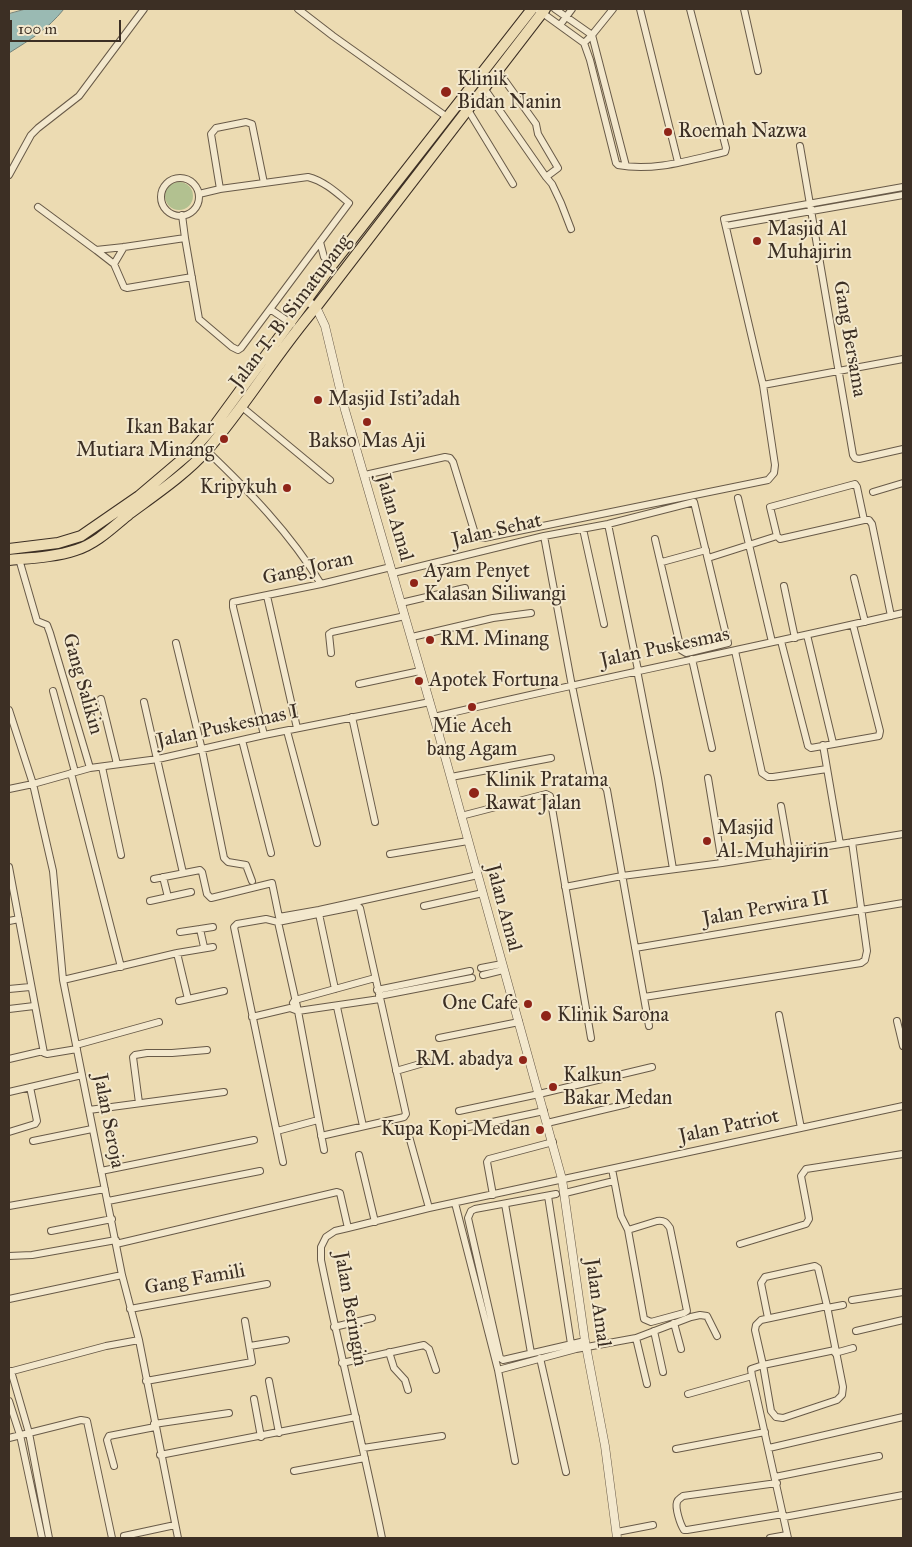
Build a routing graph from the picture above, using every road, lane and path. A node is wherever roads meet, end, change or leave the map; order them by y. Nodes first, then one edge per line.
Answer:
1 (144, 9) edge
2 (298, 9) edge
3 (532, 9) edge
4 (555, 9) edge
5 (572, 9) edge
6 (613, 9) edge
7 (640, 9) edge
8 (690, 9) edge
9 (744, 9) edge
10 (542, 10) edge
11 (566, 16) junction
12 (560, 25) junction
13 (592, 35) junction
14 (584, 43) junction
15 (498, 71) junction
16 (758, 71) dead end
17 (484, 88) junction
18 (468, 110) junction
19 (447, 117) junction
20 (800, 146) dead end
21 (678, 162) junction
22 (626, 166) junction
23 (9, 174) edge
24 (546, 177) junction
25 (264, 183) junction
26 (513, 184) dead end
27 (900, 188) edge
28 (220, 189) junction
29 (199, 194) junction
30 (901, 196) edge
31 (855, 199) junction
32 (810, 204) junction
33 (38, 207) dead end
34 (812, 212) junction
35 (182, 215) junction
36 (762, 216) junction
37 (571, 229) dead end
38 (185, 238) junction
39 (320, 242) junction
40 (124, 247) junction
41 (96, 250) junction
42 (114, 264) junction
43 (332, 265) junction
44 (192, 278) junction
45 (312, 304) junction
46 (270, 309) junction
47 (295, 325) junction
48 (903, 359) edge
49 (838, 371) junction
50 (763, 385) junction
51 (242, 406) junction
52 (903, 448) edge
53 (206, 450) junction
54 (365, 475) junction
55 (330, 480) dead end
56 (903, 483) edge
57 (873, 492) dead end
58 (738, 498) dead end
59 (142, 499) junction
60 (864, 520) junction
61 (608, 524) junction
62 (583, 529) junction
63 (544, 536) junction
64 (777, 536) junction
65 (655, 539) dead end
66 (750, 546) junction
67 (9, 549) edge
68 (706, 550) junction
69 (708, 558) junction
70 (14, 560) edge
71 (662, 562) junction
72 (392, 570) junction
73 (854, 578) dead end
74 (321, 584) junction
75 (784, 586) dead end
76 (465, 588) dead end
77 (267, 596) junction
78 (401, 603) junction
79 (531, 613) dead end
80 (903, 613) edge
81 (405, 616) junction
82 (891, 616) junction
83 (866, 622) junction
84 (604, 624) dead end
85 (854, 625) junction
86 (807, 635) junction
87 (412, 638) junction
88 (795, 638) junction
89 (781, 641) junction
90 (772, 642) junction
91 (176, 643) dead end
92 (728, 643) junction
93 (732, 651) junction
94 (331, 653) dead end
95 (692, 659) junction
96 (637, 670) junction
97 (420, 671) junction
98 (359, 684) dead end
99 (572, 685) junction
100 (53, 691) dead end
101 (102, 699) dead end
102 (144, 702) dead end
103 (430, 702) junction
104 (9, 710) edge
105 (434, 717) junction
106 (352, 718) junction
107 (297, 728) junction
108 (287, 731) junction
109 (264, 735) junction
110 (242, 740) junction
111 (833, 743) junction
112 (823, 745) junction
113 (712, 748) dead end
114 (202, 750) junction
115 (551, 758) dead end
116 (158, 759) junction
117 (117, 764) junction
118 (102, 766) junction
119 (90, 768) junction
120 (827, 769) junction
121 (73, 772) junction
122 (450, 778) junction
123 (708, 778) dead end
124 (33, 784) junction
125 (9, 789) edge
126 (781, 806) dead end
127 (461, 816) junction
128 (375, 822) dead end
129 (903, 834) edge
130 (468, 841) junction
131 (317, 842) dead end
132 (852, 842) junction
133 (840, 844) junction
134 (789, 852) junction
135 (271, 853) dead end
136 (390, 854) dead end
137 (122, 855) dead end
138 (722, 863) junction
139 (9, 867) edge
140 (674, 869) junction
141 (183, 873) junction
142 (478, 875) junction
143 (622, 876) junction
144 (163, 877) junction
145 (154, 879) dead end
146 (252, 881) dead end
147 (565, 887) junction
148 (191, 892) dead end
149 (483, 893) junction
150 (168, 898) junction
151 (150, 901) dead end
152 (903, 903) edge
153 (424, 906) dead end
154 (860, 909) junction
155 (319, 914) junction
156 (19, 918) junction
157 (9, 920) edge
158 (278, 922) junction
159 (213, 926) dead end
160 (200, 929) junction
161 (180, 932) dead end
162 (204, 947) junction
163 (213, 947) dead end
164 (635, 948) junction
165 (177, 953) junction
166 (121, 967) junction
167 (502, 967) junction
168 (482, 972) dead end
169 (471, 974) dead end
170 (375, 978) junction
171 (63, 980) junction
172 (30, 987) junction
173 (9, 989) edge
174 (335, 989) junction
175 (224, 991) dead end
176 (379, 995) junction
177 (644, 997) junction
178 (188, 999) junction
179 (295, 1000) junction
180 (178, 1001) dead end
181 (34, 1006) junction
182 (337, 1007) junction
183 (290, 1008) junction
184 (9, 1009) edge
185 (298, 1012) junction
186 (779, 1015) dead end
187 (252, 1017) junction
188 (897, 1021) dead end
189 (159, 1022) dead end
190 (520, 1022) junction
191 (649, 1026) dead end
192 (439, 1038) dead end
193 (591, 1038) dead end
194 (903, 1046) edge
195 (76, 1047) junction
196 (207, 1050) dead end
197 (43, 1051) junction
198 (9, 1059) edge
199 (428, 1062) dead end
200 (652, 1067) dead end
201 (396, 1071) junction
202 (82, 1075) junction
203 (30, 1087) junction
204 (9, 1092) edge
205 (224, 1092) dead end
206 (539, 1094) junction
207 (139, 1103) junction
208 (627, 1104) dead end
209 (903, 1106) edge
210 (89, 1110) junction
211 (459, 1111) dead end
212 (544, 1111) junction
213 (318, 1120) junction
214 (547, 1123) junction
215 (363, 1126) junction
216 (801, 1128) junction
217 (92, 1129) junction
218 (407, 1129) dead end
219 (277, 1131) junction
220 (450, 1131) dead end
221 (9, 1132) edge
222 (321, 1136) junction
223 (254, 1140) dead end
224 (33, 1141) dead end
225 (553, 1142) junction
226 (324, 1150) dead end
227 (903, 1154) edge
228 (358, 1155) dead end
229 (283, 1162) dead end
230 (612, 1169) junction
231 (101, 1171) junction
232 (260, 1171) dead end
233 (562, 1179) junction
234 (614, 1181) junction
235 (105, 1189) junction
236 (565, 1193) junction
237 (556, 1194) dead end
238 (493, 1195) junction
239 (548, 1196) junction
240 (108, 1201) junction
241 (455, 1203) junction
242 (505, 1204) junction
243 (9, 1206) edge
244 (429, 1208) junction
245 (112, 1219) junction
246 (375, 1222) junction
247 (348, 1228) junction
248 (628, 1230) junction
249 (51, 1232) dead end
250 (116, 1242) junction
251 (740, 1244) dead end
252 (9, 1256) edge
253 (122, 1275) junction
254 (267, 1284) dead end
255 (903, 1292) edge
256 (9, 1299) edge
257 (852, 1300) dead end
258 (844, 1305) dead end
259 (827, 1307) junction
260 (130, 1309) junction
261 (372, 1318) dead end
262 (768, 1318) junction
263 (903, 1320) edge
264 (246, 1321) dead end
265 (674, 1323) junction
266 (334, 1327) junction
267 (654, 1331) junction
268 (856, 1331) dead end
269 (717, 1336) dead end
270 (636, 1338) junction
271 (139, 1340) junction
272 (286, 1340) dead end
273 (586, 1343) junction
274 (571, 1344) junction
275 (250, 1346) junction
276 (853, 1348) dead end
277 (681, 1349) dead end
278 (389, 1352) junction
279 (835, 1352) junction
280 (531, 1353) junction
281 (540, 1358) junction
282 (342, 1363) junction
283 (763, 1365) junction
284 (436, 1370) dead end
285 (498, 1370) junction
286 (10, 1371) edge
287 (662, 1372) dead end
288 (752, 1376) junction
289 (146, 1381) junction
290 (269, 1381) dead end
291 (647, 1384) dead end
292 (408, 1390) dead end
293 (688, 1394) dead end
294 (254, 1399) dead end
295 (9, 1401) edge
296 (229, 1413) dead end
297 (903, 1417) edge
298 (356, 1418) junction
299 (155, 1425) junction
300 (765, 1432) junction
301 (28, 1433) junction
302 (279, 1433) junction
303 (20, 1435) junction
304 (442, 1436) dead end
305 (261, 1437) junction
306 (9, 1438) edge
307 (363, 1448) junction
308 (769, 1448) junction
309 (676, 1449) dead end
310 (160, 1455) junction
311 (879, 1456) dead end
312 (365, 1458) junction
313 (515, 1461) dead end
314 (114, 1466) dead end
315 (294, 1471) dead end
316 (566, 1472) dead end
317 (776, 1480) junction
318 (903, 1495) edge
319 (784, 1516) junction
320 (175, 1525) junction
321 (653, 1525) dead end
322 (617, 1535) edge
323 (45, 1536) edge
324 (124, 1536) dead end
325 (788, 1537) edge
326 (112, 1538) edge
327 (178, 1538) edge
328 (382, 1538) edge
329 (770, 1538) edge

1 - 23 street
2 - 19 street
3 - 19 main road, Jalan T. B. Simatupang
4 - 11 street
5 - 11 street
6 - 13 street
7 - 21 street
8 - 21 street
9 - 16 street
10 - 12 street
10 - 15 main road, Jalan T. B. Simatupang
11 - 12 street
11 - 13 street
12 - 14 street
13 - 14 street
13 - 22 street
14 - 22 street
15 - 17 main road, Jalan T. B. Simatupang
15 - 24 street
17 - 18 main road, Jalan T. B. Simatupang
17 - 24 street
18 - 26 street
18 - 45 main road, Jalan T. B. Simatupang
19 - 43 main road, Jalan T. B. Simatupang
20 - 32 street, Gang Bersama
21 - 22 street
24 - 37 street
25 - 28 street
25 - 28 street
25 - 39 street
27 - 30 street
27 - 31 street
28 - 29 street
29 - 35 street
29 - 35 street
30 - 31 street
31 - 32 street
31 - 34 street
32 - 34 street, Gang Bersama
32 - 36 street
33 - 41 street
34 - 36 street
34 - 49 street, Gang Bersama
35 - 38 street
36 - 50 street
38 - 40 street
38 - 44 street
39 - 43 street
39 - 46 street
40 - 41 street
40 - 42 street
41 - 42 street
42 - 44 street
43 - 45 main road, Jalan T. B. Simatupang
44 - 46 street
45 - 47 main road, Jalan T. B. Simatupang
45 - 54 street, Jalan Amal
46 - 47 street
47 - 51 main road, Jalan T. B. Simatupang
47 - 59 main road, Jalan T. B. Simatupang
48 - 49 street
49 - 50 street
49 - 52 street, Gang Bersama
50 - 54 street
51 - 53 main road, Jalan T. B. Simatupang
51 - 55 street
53 - 59 main road, Jalan T. B. Simatupang
53 - 74 street
54 - 72 street, Jalan Amal
56 - 57 street
58 - 66 street
59 - 67 main road, Jalan T. B. Simatupang
59 - 70 main road, Jalan T. B. Simatupang
60 - 64 street
60 - 64 street
60 - 82 street
61 - 62 street, Jalan Sehat
61 - 68 street, Jalan Sehat
61 - 96 street
62 - 63 street, Jalan Sehat
62 - 84 street
63 - 72 street, Jalan Sehat
63 - 99 street
64 - 66 street
65 - 71 street
66 - 69 street
66 - 90 street
68 - 69 street
68 - 71 street
69 - 92 street
70 - 119 street, Gang Salikin
71 - 92 street
72 - 74 street, Gang Joran
72 - 78 street, Jalan Amal
73 - 83 street
74 - 77 street, Gang Joran
75 - 88 street
76 - 78 street
77 - 107 street
77 - 109 street, Gang Joran
78 - 81 street, Jalan Amal
79 - 87 street
80 - 82 street, Jalan Puskesmas
81 - 87 street, Jalan Amal
81 - 94 street
82 - 83 street, Jalan Puskesmas
83 - 85 street, Jalan Puskesmas
85 - 86 street, Jalan Puskesmas
85 - 111 street
86 - 88 street, Jalan Puskesmas
86 - 111 street
87 - 97 street, Jalan Amal
88 - 89 street, Jalan Puskesmas
89 - 90 street, Jalan Puskesmas
89 - 112 street
90 - 93 street, Jalan Puskesmas
91 - 114 street
92 - 93 street
93 - 95 street, Jalan Puskesmas
93 - 120 street
95 - 96 street, Jalan Puskesmas
95 - 113 street
96 - 99 street, Jalan Puskesmas
96 - 140 street
97 - 98 street
97 - 103 street, Jalan Amal
99 - 105 street, Jalan Puskesmas
99 - 143 street
100 - 121 street
101 - 117 street
102 - 116 street
103 - 105 street, Jalan Amal
103 - 106 street, Jalan Puskesmas I
104 - 124 street, Jalan Seroja
105 - 122 street, Jalan Amal
106 - 107 street, Jalan Puskesmas I
106 - 128 street
107 - 108 street, Jalan Puskesmas I
108 - 109 street, Jalan Puskesmas I
108 - 131 street
109 - 110 street, Jalan Puskesmas I
110 - 114 street, Jalan Puskesmas I
110 - 135 street
111 - 112 street
112 - 120 street
114 - 116 street, Jalan Puskesmas I
114 - 146 street
115 - 122 street
116 - 117 street, Jalan Puskesmas I
116 - 141 street
117 - 118 street, Jalan Puskesmas I
118 - 119 street, Jalan Puskesmas I
118 - 137 street
119 - 121 street, Jalan Puskesmas I
120 - 133 street
121 - 124 street, Jalan Puskesmas I
121 - 166 street
122 - 127 street, Jalan Amal
123 - 138 street
124 - 125 street, Jalan Puskesmas I
124 - 171 street, Jalan Seroja
126 - 134 street
127 - 130 street, Jalan Amal
127 - 147 street
129 - 132 street
130 - 136 street
130 - 142 street, Jalan Amal
132 - 133 street
132 - 154 street
133 - 134 street
134 - 138 street
138 - 140 street
139 - 156 street
140 - 143 street
141 - 142 street
141 - 144 street
142 - 149 street, Jalan Amal
143 - 147 street
143 - 164 street
144 - 145 street
144 - 150 street
147 - 193 street
148 - 150 street
149 - 153 street
149 - 167 street, Jalan Amal
150 - 151 street
152 - 154 street, Jalan Perwira II
154 - 164 street, Jalan Perwira II
154 - 177 street
155 - 158 street
155 - 170 street
155 - 174 street
156 - 157 street
156 - 172 street
158 - 179 street
158 - 187 street
159 - 160 street
160 - 161 street
160 - 162 street
162 - 163 street
162 - 165 street
164 - 177 street
165 - 166 street
165 - 178 street
166 - 171 street
167 - 168 street
167 - 190 street, Jalan Amal
169 - 176 street
170 - 174 street
170 - 176 street
171 - 195 street, Jalan Seroja
172 - 173 street
172 - 181 street
174 - 179 street
175 - 178 street
176 - 182 street
176 - 201 street
177 - 191 street
178 - 180 street
179 - 183 street
179 - 185 street
181 - 184 street
181 - 197 street
182 - 185 street
182 - 215 street
183 - 185 street
183 - 187 street
185 - 213 street
186 - 216 street
187 - 219 street
188 - 194 street
189 - 195 street
190 - 192 street
190 - 206 street, Jalan Amal
195 - 197 street
195 - 202 street, Jalan Seroja
196 - 207 street
197 - 198 street
199 - 201 street
200 - 206 street
201 - 215 street
202 - 203 street
202 - 210 street, Jalan Seroja
203 - 204 street
203 - 221 street
205 - 207 street
206 - 211 street
206 - 212 street, Jalan Amal
207 - 210 street
208 - 214 street
209 - 216 street, Jalan Patriot
210 - 217 street, Jalan Seroja
212 - 214 street, Jalan Amal
212 - 220 street
213 - 219 street
213 - 222 street
214 - 225 street, Jalan Amal
215 - 222 street
216 - 230 street, Jalan Patriot
217 - 224 street
217 - 231 street, Jalan Seroja
218 - 244 street
219 - 229 street
222 - 226 street
223 - 231 street
225 - 233 street, Jalan Amal
225 - 238 street
227 - 251 street
228 - 246 street
230 - 233 street, Jalan Patriot
230 - 234 street
231 - 235 street, Jalan Seroja
232 - 240 street
233 - 236 street, Jalan Amal
233 - 238 street, Jalan Beringin
234 - 236 street
234 - 248 street
235 - 240 street, Jalan Seroja
235 - 243 street
236 - 273 street, Jalan Amal
237 - 239 street
238 - 241 street, Jalan Beringin
239 - 242 street
239 - 274 street
240 - 245 street, Jalan Seroja
241 - 244 street, Jalan Beringin
241 - 285 street
242 - 280 street
242 - 280 street
244 - 246 street, Jalan Beringin
245 - 249 street
245 - 250 street, Jalan Seroja
246 - 247 street, Jalan Beringin
247 - 250 street
247 - 266 street, Jalan Beringin
248 - 248 street
250 - 252 street
250 - 253 street, Jalan Seroja
253 - 256 street
253 - 260 street, Jalan Seroja
254 - 260 street, Gang Famili
255 - 257 street
258 - 259 street
259 - 262 street
259 - 262 street
259 - 279 street
260 - 271 street, Jalan Seroja
261 - 266 street
262 - 283 street
263 - 268 street
264 - 275 street
265 - 267 street
265 - 269 street
265 - 277 street
266 - 282 street, Jalan Beringin
267 - 270 street
267 - 287 street
270 - 273 street
270 - 291 street
271 - 286 street
271 - 289 street, Jalan Seroja
272 - 275 street
273 - 274 street
273 - 281 street
273 - 322 street, Jalan Amal
274 - 280 street
275 - 289 street
276 - 279 street
278 - 282 street
278 - 284 street
278 - 292 street
279 - 283 street
279 - 283 street
281 - 285 street
281 - 316 street
282 - 298 street, Jalan Beringin
283 - 288 street
285 - 313 street
286 - 301 street
288 - 293 street
288 - 300 street
289 - 299 street, Jalan Seroja
290 - 302 street
294 - 305 street
295 - 303 street
296 - 299 street
297 - 308 street
298 - 302 street
298 - 307 street, Jalan Beringin
299 - 310 street, Jalan Seroja
299 - 314 street
300 - 308 street
300 - 309 street
301 - 303 street
301 - 323 street
301 - 326 street
302 - 305 street
303 - 306 street
303 - 323 street
304 - 307 street
305 - 310 street
307 - 312 street, Jalan Beringin
308 - 317 street
310 - 320 street, Jalan Seroja
311 - 317 street
312 - 315 street
312 - 328 street, Jalan Beringin
317 - 319 street
317 - 319 street
318 - 319 street
319 - 325 street
320 - 324 street
320 - 327 street, Jalan Seroja
321 - 322 street
325 - 329 street

